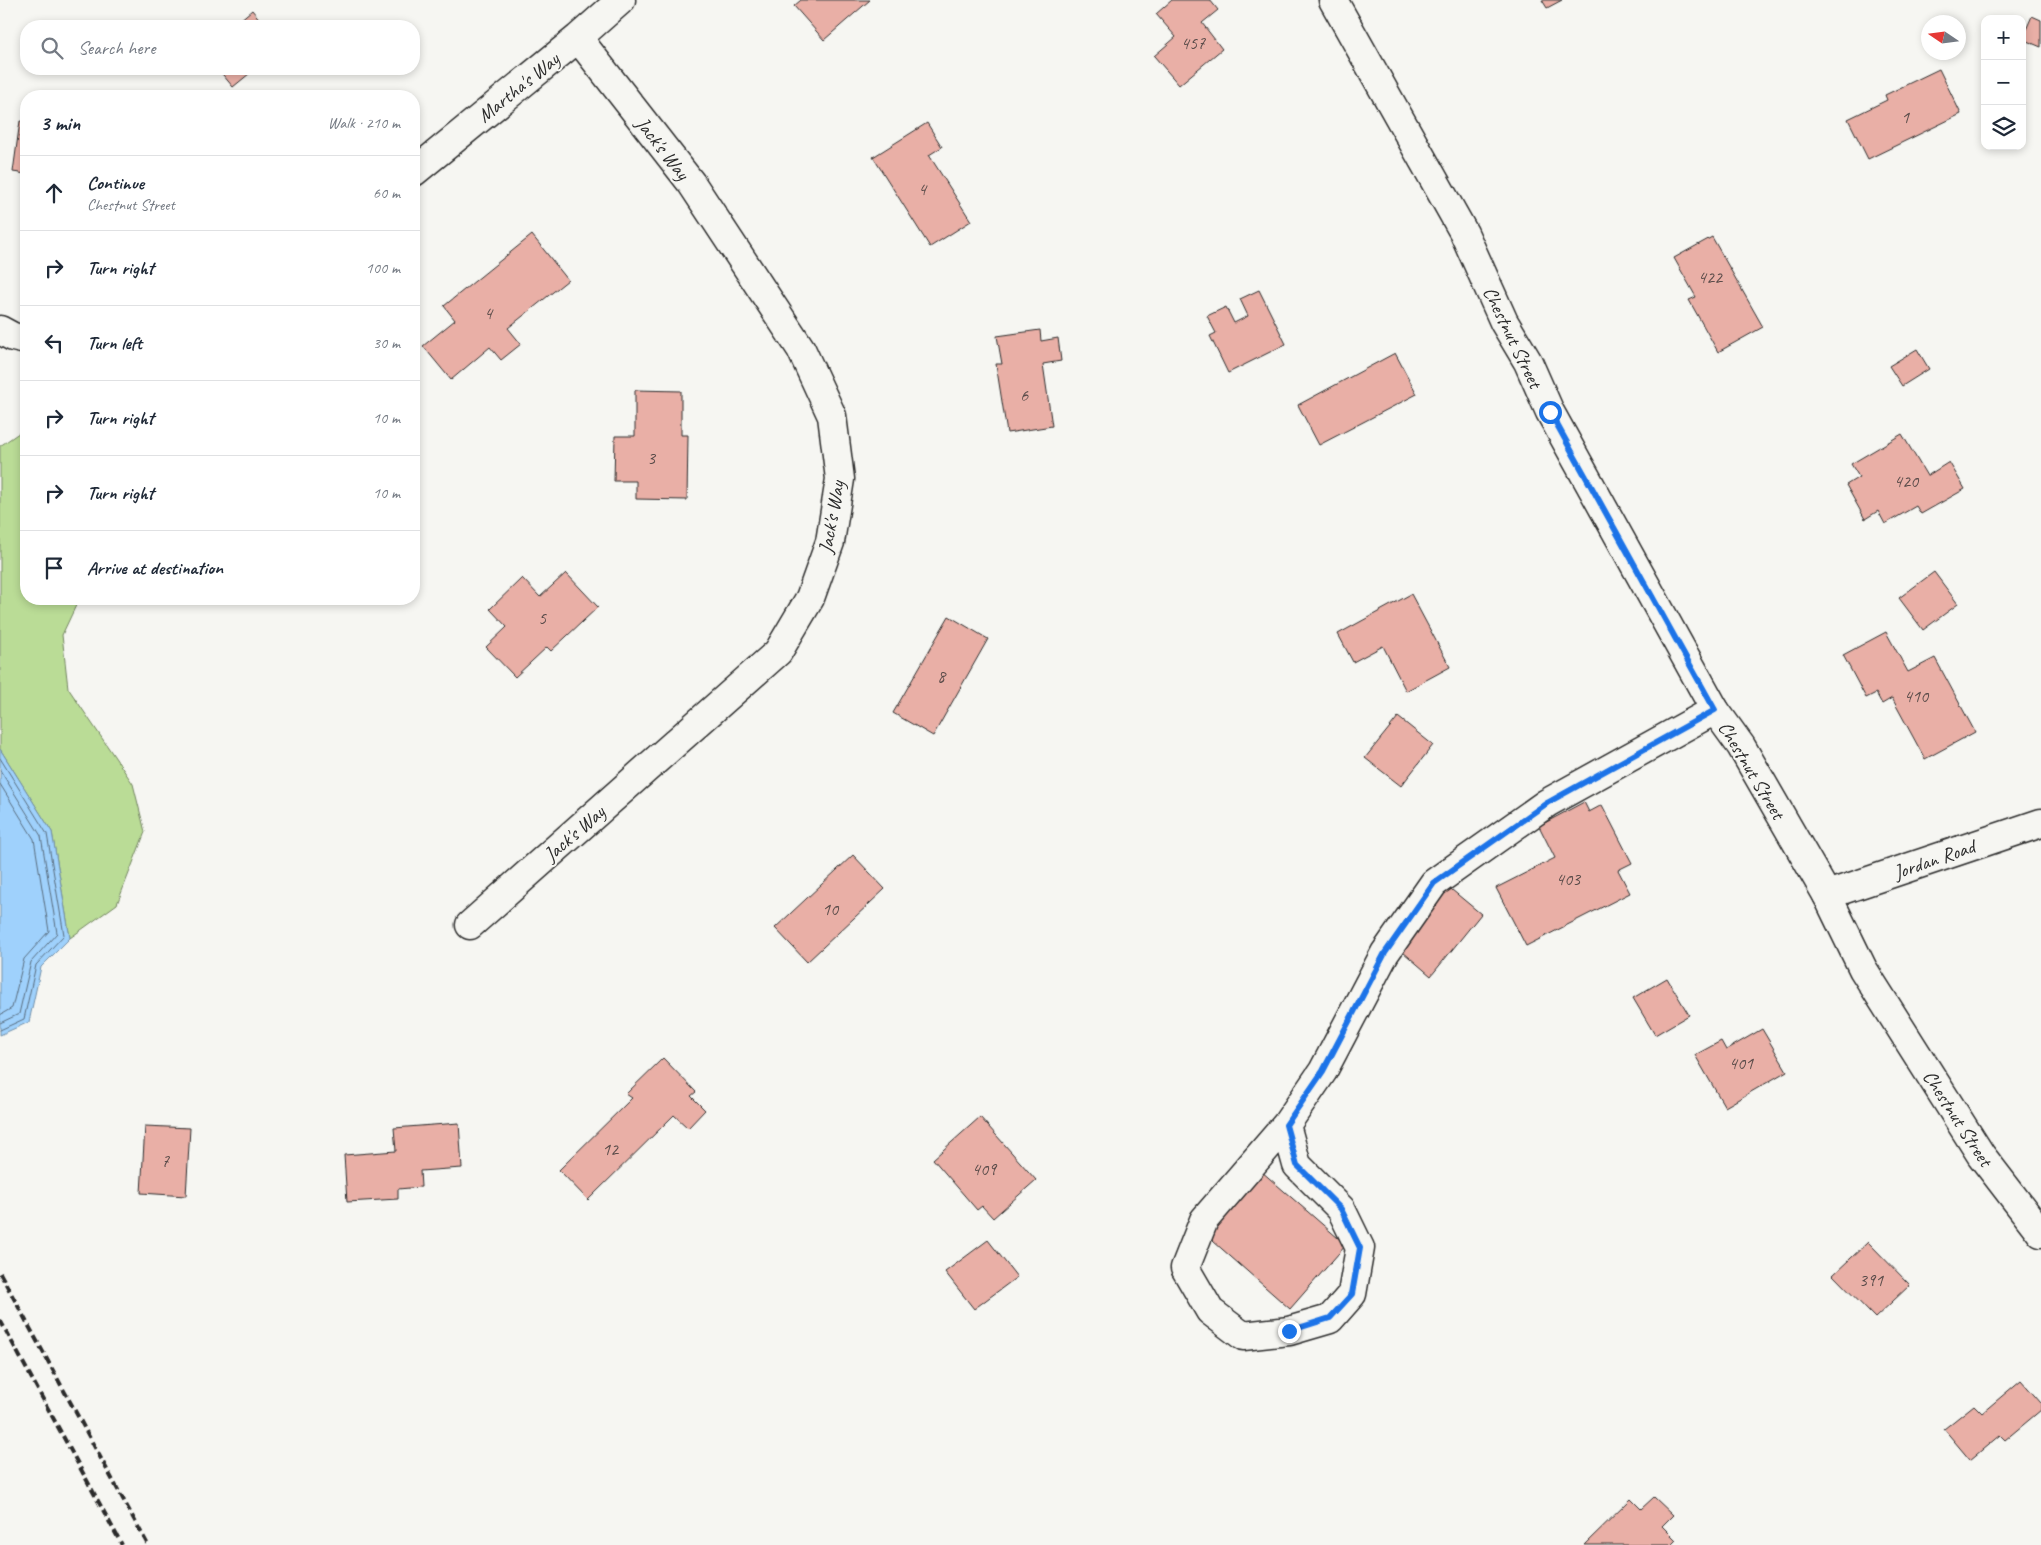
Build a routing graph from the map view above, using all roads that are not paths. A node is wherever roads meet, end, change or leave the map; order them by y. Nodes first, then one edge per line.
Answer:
1 (621, 0) edge
2 (1333, 0) edge
3 (578, 38) junction
4 (420, 167) edge
5 (0, 330) edge
6 (20, 339) edge
7 (1715, 710) junction
8 (2041, 823) edge
9 (1827, 895) junction
10 (470, 925) dead end
11 (1286, 1125) junction
12 (2041, 1233) edge

1 - 3 street, Martha's Way
2 - 7 street, Chestnut Street
3 - 4 street, Martha's Way
3 - 10 street, Jack's Way
5 - 6 street
7 - 9 street, Chestnut Street
7 - 11 street
8 - 9 street, Jordan Road
9 - 12 street, Chestnut Street
11 - 11 street

